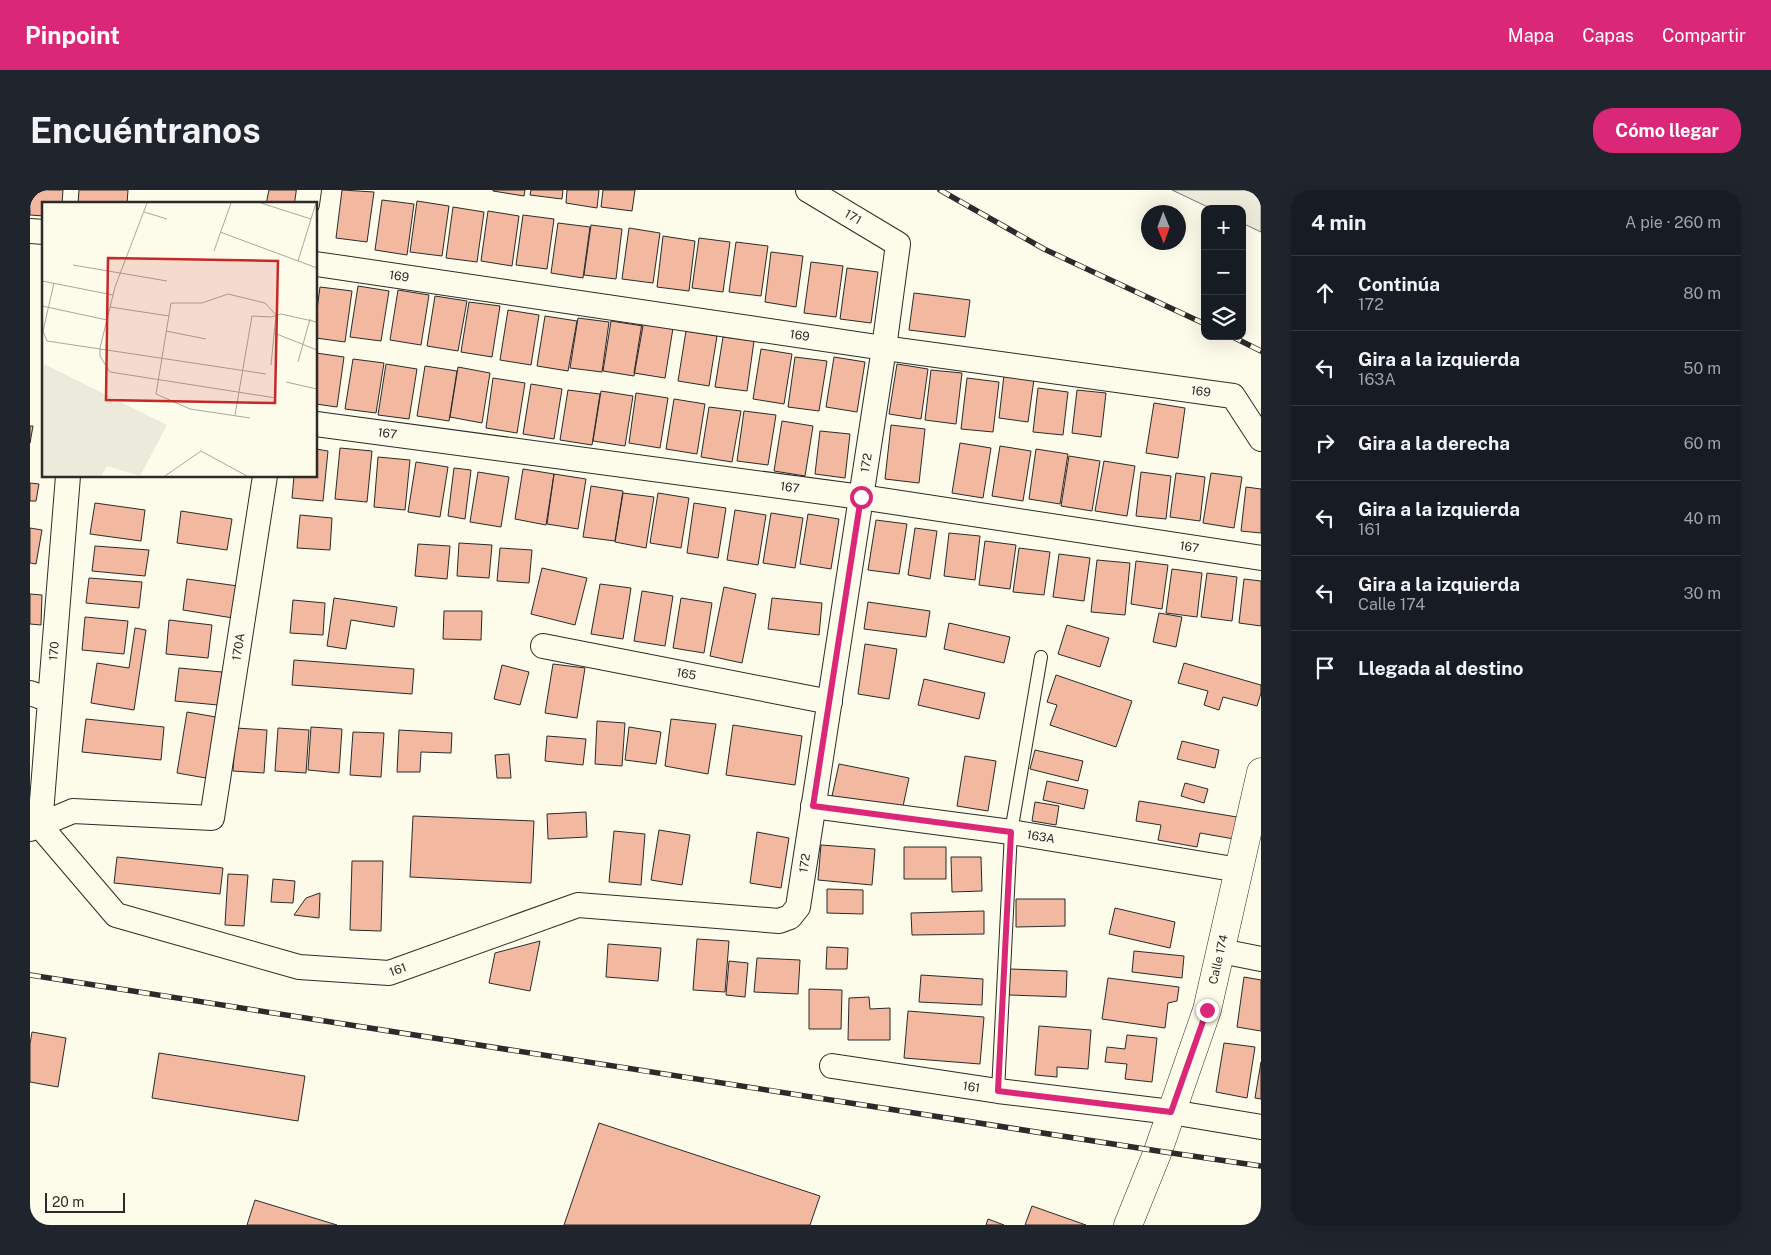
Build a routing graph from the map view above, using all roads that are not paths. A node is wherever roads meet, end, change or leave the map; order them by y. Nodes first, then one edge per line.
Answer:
1 (808, 190) edge
2 (898, 244) joint
3 (318, 264) edge
4 (884, 348) junction
5 (318, 424) edge
6 (1261, 439) edge
7 (68, 478) edge
8 (265, 478) edge
9 (861, 497) junction
10 (1261, 558) edge
11 (543, 646) dead end
12 (1041, 657) dead end
13 (40, 696) edge
14 (830, 702) junction
15 (1261, 772) edge
16 (813, 806) junction
17 (35, 828) edge
18 (1011, 832) junction
19 (1239, 870) junction
20 (790, 917) joint
21 (1220, 951) junction
22 (1261, 959) edge
23 (832, 1066) dead end
24 (998, 1091) junction
25 (1171, 1112) junction
26 (1261, 1127) edge
27 (1128, 1225) edge

1 - 2 street, 171
2 - 4 street, 172
3 - 4 street, 169
4 - 6 street, 169
4 - 9 street, 172
5 - 9 street, 167
7 - 13 street, 170
8 - 17 street, 170A
9 - 10 street, 167
9 - 14 street, 172
11 - 14 street, 165
12 - 18 lane
13 - 17 street, 170
14 - 16 street, 172
15 - 19 street, Calle 174
16 - 18 street, 163A
16 - 20 street, 172
17 - 20 street, 161
18 - 19 street, 163A
18 - 24 lane
19 - 21 street, Calle 174
21 - 22 street
21 - 25 street, Calle 174
23 - 24 street, 161
24 - 25 street, 161
25 - 26 street, 161
25 - 27 street, Calle 174

